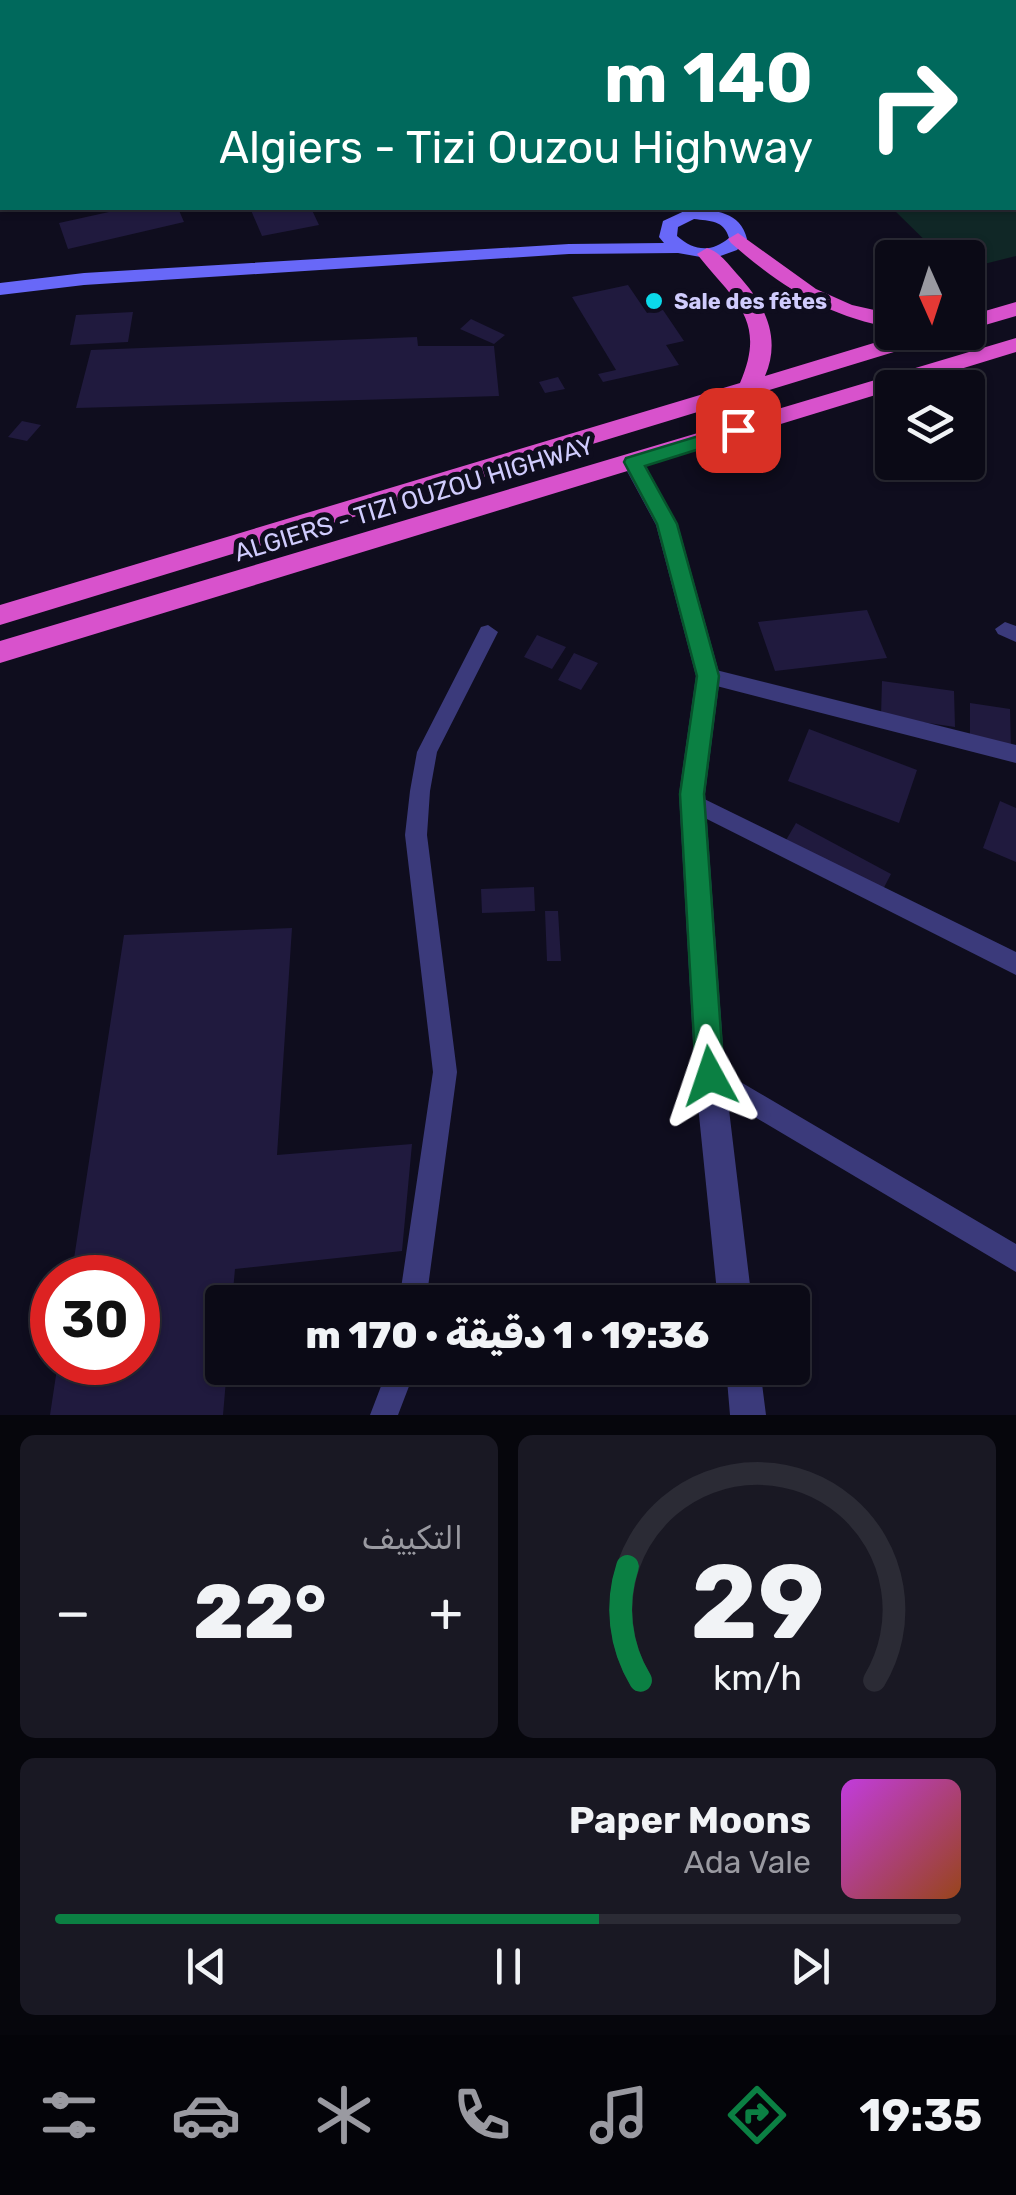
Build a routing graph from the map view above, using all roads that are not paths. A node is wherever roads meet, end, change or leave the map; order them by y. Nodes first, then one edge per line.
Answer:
1 (673, 218) edge
2 (728, 223) edge
3 (569, 248) junction
4 (680, 248) junction
5 (706, 254) junction
6 (782, 278) junction
7 (0, 289) edge
8 (744, 291) junction
9 (1016, 309) edge
10 (875, 317) edge
11 (985, 318) edge
12 (1016, 345) edge
13 (875, 350) edge
14 (749, 388) junction
15 (633, 462) junction
16 (0, 615) edge
17 (488, 632) dead end
18 (0, 652) edge
19 (708, 676) junction
20 (1016, 754) edge
21 (692, 802) junction
22 (1016, 964) edge
23 (710, 1076) junction
24 (1016, 1259) edge
25 (414, 1285) edge
26 (733, 1285) edge
27 (395, 1385) edge
28 (745, 1385) edge
29 (384, 1415) edge
30 (748, 1415) edge

1 - 2 main road
1 - 3 main road
1 - 4 main road
2 - 5 main road
2 - 6 highway
3 - 4 main road
3 - 7 main road
4 - 5 main road
5 - 8 highway
6 - 8 highway
6 - 10 highway
8 - 14 highway
9 - 11 highway
12 - 15 highway, ALGIERS - TIZI OUZOU HIGHWAY
13 - 14 highway, ALGIERS - TIZI OUZOU HIGHWAY
14 - 16 highway, ALGIERS - TIZI OUZOU HIGHWAY
15 - 18 highway, ALGIERS - TIZI OUZOU HIGHWAY
15 - 19 street
17 - 25 lane
19 - 20 lane
19 - 21 street
21 - 22 lane
21 - 23 street
23 - 24 lane
23 - 26 street
27 - 29 lane
28 - 30 street

